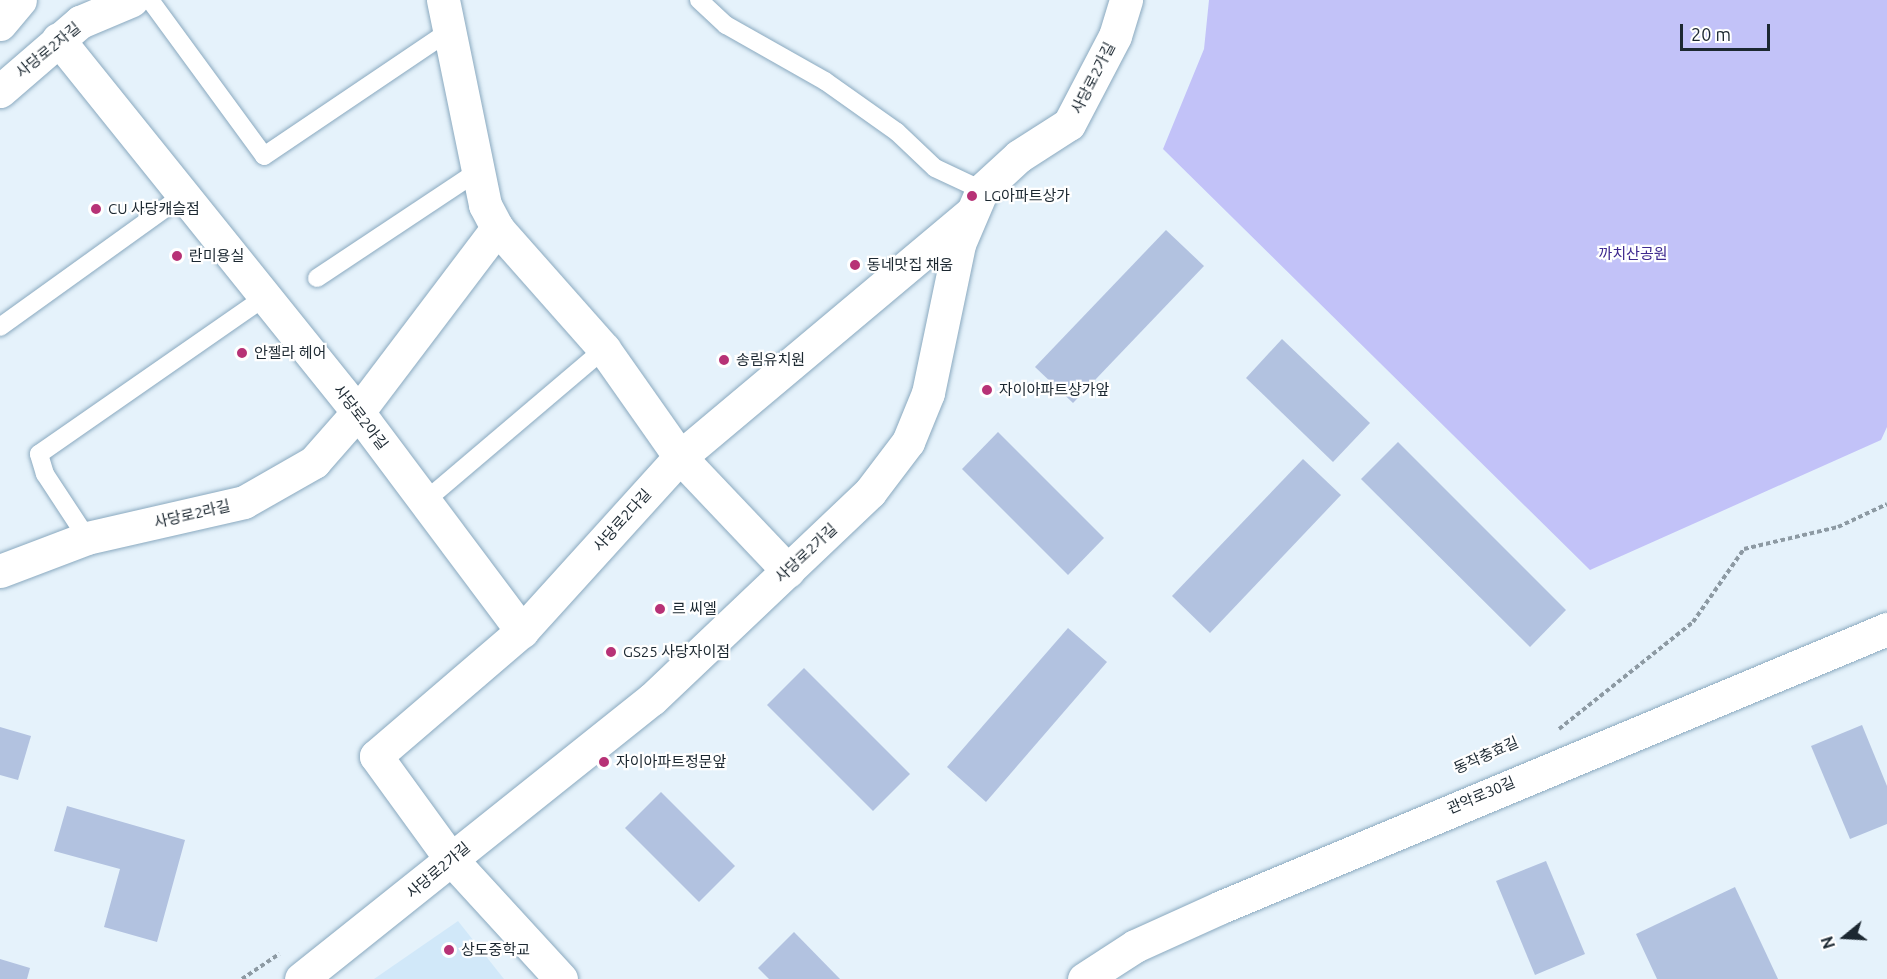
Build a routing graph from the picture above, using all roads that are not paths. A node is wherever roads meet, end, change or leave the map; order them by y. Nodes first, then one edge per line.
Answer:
1 (20, 0) edge
2 (132, 0) edge
3 (150, 0) edge
4 (699, 0) edge
5 (1126, 0) edge
6 (446, 16) edge
7 (76, 20) edge
8 (0, 24) edge
9 (0, 91) edge
10 (478, 171) junction
11 (183, 195) junction
12 (977, 201) junction
13 (497, 228) junction
14 (317, 278) dead end
15 (265, 297) junction
16 (0, 327) edge
17 (604, 349) junction
18 (358, 412) junction
19 (680, 457) junction
20 (424, 501) junction
21 (87, 538) junction
22 (0, 571) edge
23 (788, 571) junction
24 (1887, 628) edge
25 (522, 631) junction
26 (450, 858) junction
27 (301, 979) edge
28 (561, 979) edge
29 (1084, 979) edge

1 - 8 street
2 - 7 street, 사당로2자길
3 - 6 lane
4 - 12 lane
5 - 12 street, 사당로2가길
6 - 10 street
7 - 9 street, 사당로2자길
7 - 11 street, 사당로2아길
10 - 13 street
10 - 14 lane
11 - 15 street, 사당로2아길
11 - 16 lane
12 - 19 street, 사당로2다길
12 - 23 street, 사당로2가길
13 - 17 street
13 - 18 street, 사당로2라길
15 - 18 street, 사당로2아길
15 - 21 lane
17 - 19 street
17 - 20 lane
18 - 20 street, 사당로2아길
18 - 21 street, 사당로2라길
19 - 23 street
19 - 25 street, 사당로2다길
20 - 25 street, 사당로2아길
21 - 22 street, 사당로2라길
23 - 26 street, 사당로2가길
24 - 29 street, 관악로30길
25 - 26 street, 사당로2다길
26 - 27 street, 사당로2가길
26 - 28 street

